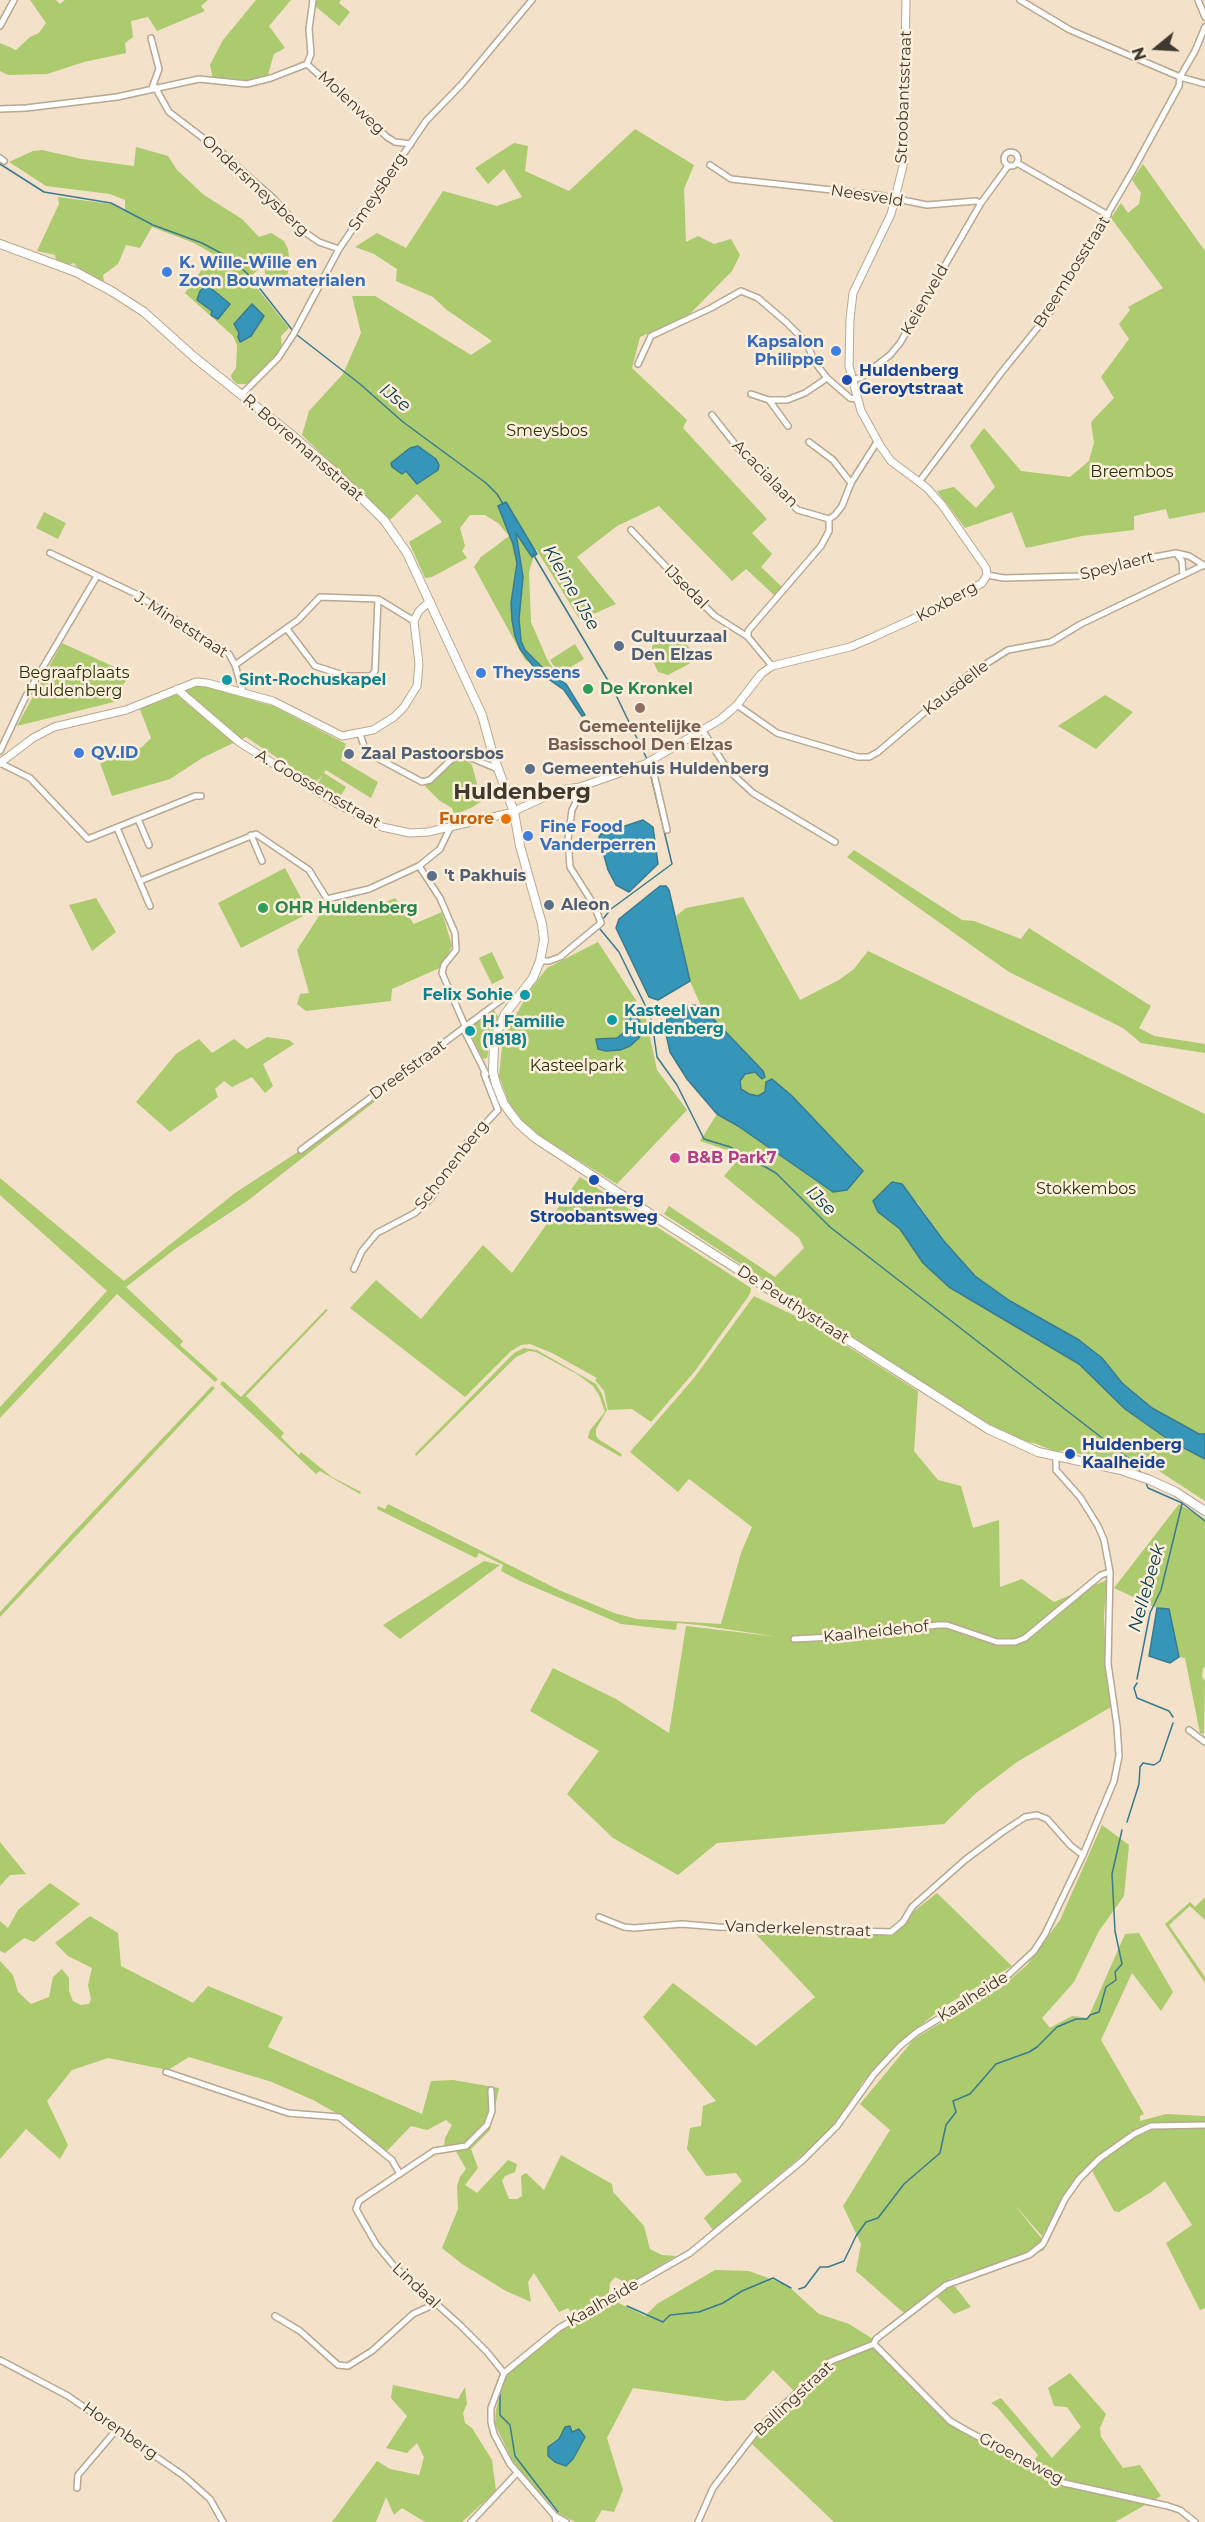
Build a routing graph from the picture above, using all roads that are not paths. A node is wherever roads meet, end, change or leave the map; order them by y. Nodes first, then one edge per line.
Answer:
1 (14, 0) edge
2 (313, 0) edge
3 (532, 0) edge
4 (906, 0) edge
5 (1020, 0) edge
6 (1198, 0) edge
7 (1205, 17) edge
8 (0, 26) edge
9 (1205, 27) edge
10 (151, 38) dead end
11 (307, 64) junction
12 (1180, 77) junction
13 (1205, 84) edge
14 (154, 88) junction
15 (0, 109) edge
16 (411, 144) junction
17 (1017, 163) junction
18 (710, 165) dead end
19 (1008, 165) junction
20 (895, 199) junction
21 (981, 203) junction
22 (1108, 215) junction
23 (0, 244) edge
24 (339, 249) junction
25 (638, 364) dead end
26 (827, 378) junction
27 (852, 380) junction
28 (751, 394) dead end
29 (241, 395) junction
30 (856, 399) junction
31 (769, 400) junction
32 (787, 400) junction
33 (776, 411) junction
34 (712, 415) dead end
35 (788, 426) dead end
36 (809, 442) dead end
37 (877, 442) junction
38 (919, 482) junction
39 (851, 483) junction
40 (829, 519) junction
41 (631, 530) dead end
42 (50, 553) dead end
43 (1176, 553) junction
44 (1204, 566) edge
45 (987, 575) junction
46 (1183, 575) junction
47 (97, 576) junction
48 (378, 599) junction
49 (432, 604) junction
50 (414, 621) junction
51 (287, 629) junction
52 (748, 637) junction
53 (235, 665) junction
54 (772, 666) junction
55 (177, 689) junction
56 (243, 692) junction
57 (737, 705) junction
58 (703, 731) junction
59 (360, 734) junction
60 (0, 751) edge
61 (649, 762) junction
62 (0, 763) edge
63 (498, 769) junction
64 (569, 789) junction
65 (201, 796) dead end
66 (514, 812) junction
67 (138, 819) junction
68 (117, 828) junction
69 (450, 828) junction
70 (667, 830) dead end
71 (252, 835) junction
72 (835, 842) dead end
73 (149, 845) dead end
74 (262, 861) dead end
75 (419, 866) junction
76 (140, 881) junction
77 (150, 906) dead end
78 (540, 961) junction
79 (517, 999) junction
80 (465, 1029) junction
81 (493, 1072) junction
82 (484, 1074) junction
83 (301, 1150) dead end
84 (354, 1269) dead end
85 (1056, 1456) junction
86 (1205, 1510) edge
87 (1110, 1572) junction
88 (794, 1639) dead end
89 (1189, 1730) dead end
90 (1205, 1742) edge
91 (1083, 1855) junction
92 (599, 1917) dead end
93 (166, 2072) dead end
94 (491, 2090) dead end
95 (1205, 2125) edge
96 (400, 2174) junction
97 (435, 2304) junction
98 (275, 2316) dead end
99 (874, 2344) junction
100 (0, 2360) edge
101 (504, 2373) junction
102 (117, 2428) junction
103 (517, 2473) junction
104 (77, 2488) dead end
105 (555, 2519) edge
106 (223, 2522) edge
107 (471, 2522) edge
108 (566, 2522) edge
109 (698, 2522) edge
110 (1196, 2522) edge

1 - 8 street
2 - 11 street
3 - 16 street, Smeysberg
4 - 20 street, Stroobantsstraat
5 - 12 street
6 - 7 street
9 - 12 street, Breembosstraat
10 - 14 street
11 - 14 street, Molenweg
11 - 16 street, Molenweg
12 - 13 street
12 - 22 street, Breembosstraat
14 - 15 street, Molenweg
14 - 24 street, Ondersmeysberg
16 - 24 street, Smeysberg
17 - 19 street
17 - 19 street
17 - 22 street
18 - 20 street, Neesveld
19 - 21 street
20 - 21 street, Neesveld
20 - 27 street, Stroobantsstraat
21 - 27 street, Keienveld
22 - 38 street, Breembosstraat
23 - 29 main road, R. Borremansstraat
24 - 29 street, Smeysberg
25 - 26 street
26 - 30 street
26 - 32 street
27 - 30 street, Stroobantsstraat
28 - 31 street
29 - 49 main road, R. Borremansstraat
30 - 37 street, Koxberg
31 - 32 street
31 - 33 street
32 - 33 street
33 - 35 street
34 - 40 street, Acacialaan
36 - 39 street
37 - 38 street, Koxberg
37 - 39 street
38 - 45 street, Koxberg
39 - 40 street
40 - 52 street
41 - 52 street, IJsedal
42 - 47 street, J. Minetstraat
43 - 44 street, Speylaert
43 - 45 street, Speylaert
43 - 46 street, Speylaert
44 - 46 street, Speylaert
45 - 54 street, Koxberg
46 - 57 street, Kausdelle
47 - 53 street, J. Minetstraat
47 - 60 street
48 - 50 street
48 - 51 street
48 - 51 street
49 - 50 street
49 - 63 main road, R. Borremansstraat
50 - 59 street
51 - 53 street
52 - 54 street, IJsedal
53 - 56 street, J. Minetstraat
54 - 57 street, Koxberg
55 - 56 street
55 - 62 street
55 - 69 street, A. Goossensstraat
56 - 59 street
57 - 58 street, Koxberg
58 - 61 street, Koxberg
58 - 72 street
59 - 63 street
61 - 64 street, A. Goossensstraat
61 - 70 street
62 - 68 street
63 - 66 main road, R. Borremansstraat
64 - 66 street, A. Goossensstraat
64 - 78 street
65 - 67 street
66 - 69 street, A. Goossensstraat
66 - 78 main road, De Peuthystraat
67 - 68 street
67 - 73 street
68 - 76 street
69 - 75 street
71 - 74 street
71 - 75 street
71 - 76 street
75 - 80 street
76 - 77 street
78 - 79 main road, De Peuthystraat
79 - 80 street, Dreefstraat
79 - 81 main road, De Peuthystraat
80 - 82 street
80 - 83 street, Dreefstraat
81 - 82 street
81 - 85 main road, De Peuthystraat
82 - 84 street, Schonenberg
85 - 86 main road, De Peuthystraat
85 - 87 street, Kaalheide
87 - 88 street, Kaalheidehof
87 - 91 street, Kaalheide
89 - 90 street
91 - 92 street, Vanderkelenstraat
91 - 101 street, Kaalheide
93 - 96 street
94 - 96 street, Lindaal
95 - 99 street, Ballingstraat
96 - 97 street, Lindaal
97 - 98 street
97 - 101 street, Lindaal
99 - 109 street, Ballingstraat
99 - 110 street, Groeneweg
100 - 102 street, Horenberg
101 - 103 street
102 - 104 street
102 - 106 street, Horenberg
103 - 105 street
103 - 107 street
105 - 108 street

